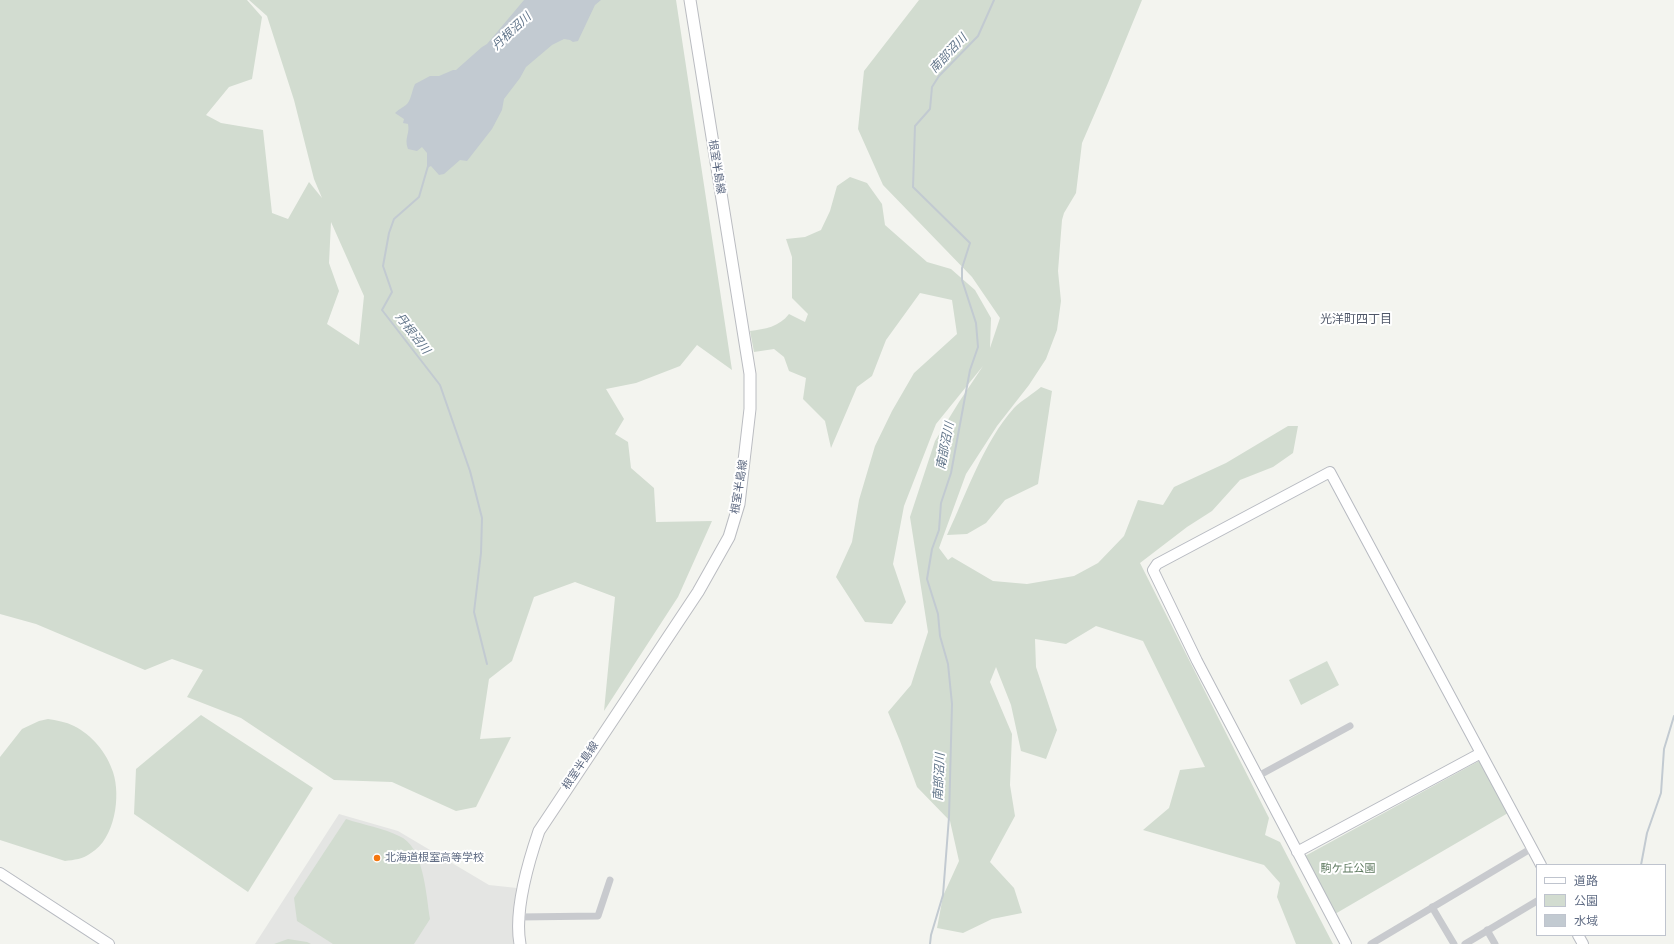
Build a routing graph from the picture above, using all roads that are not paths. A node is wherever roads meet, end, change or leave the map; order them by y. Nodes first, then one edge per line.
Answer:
1 (690, 0) edge
2 (1350, 726) dead end
3 (1481, 753) junction
4 (1258, 776) junction
5 (1532, 848) junction
6 (1297, 852) junction
7 (1540, 864) edge
8 (0, 873) edge
9 (610, 880) dead end
10 (1536, 902) edge
11 (1432, 907) junction
12 (520, 917) junction
13 (1488, 930) junction
14 (109, 944) edge
15 (520, 944) edge
16 (1346, 944) edge
17 (1371, 944) edge
18 (1454, 944) edge
19 (1464, 944) edge
20 (1495, 944) edge

1 - 12 main road, 根室半島線
2 - 4 street
3 - 4 street
3 - 5 street
3 - 6 street
4 - 6 street
5 - 7 street
5 - 11 street
6 - 16 street
8 - 14 street
9 - 12 street
10 - 13 street
11 - 17 street
11 - 18 street
12 - 15 main road, 根室半島線
13 - 19 street
13 - 20 street

